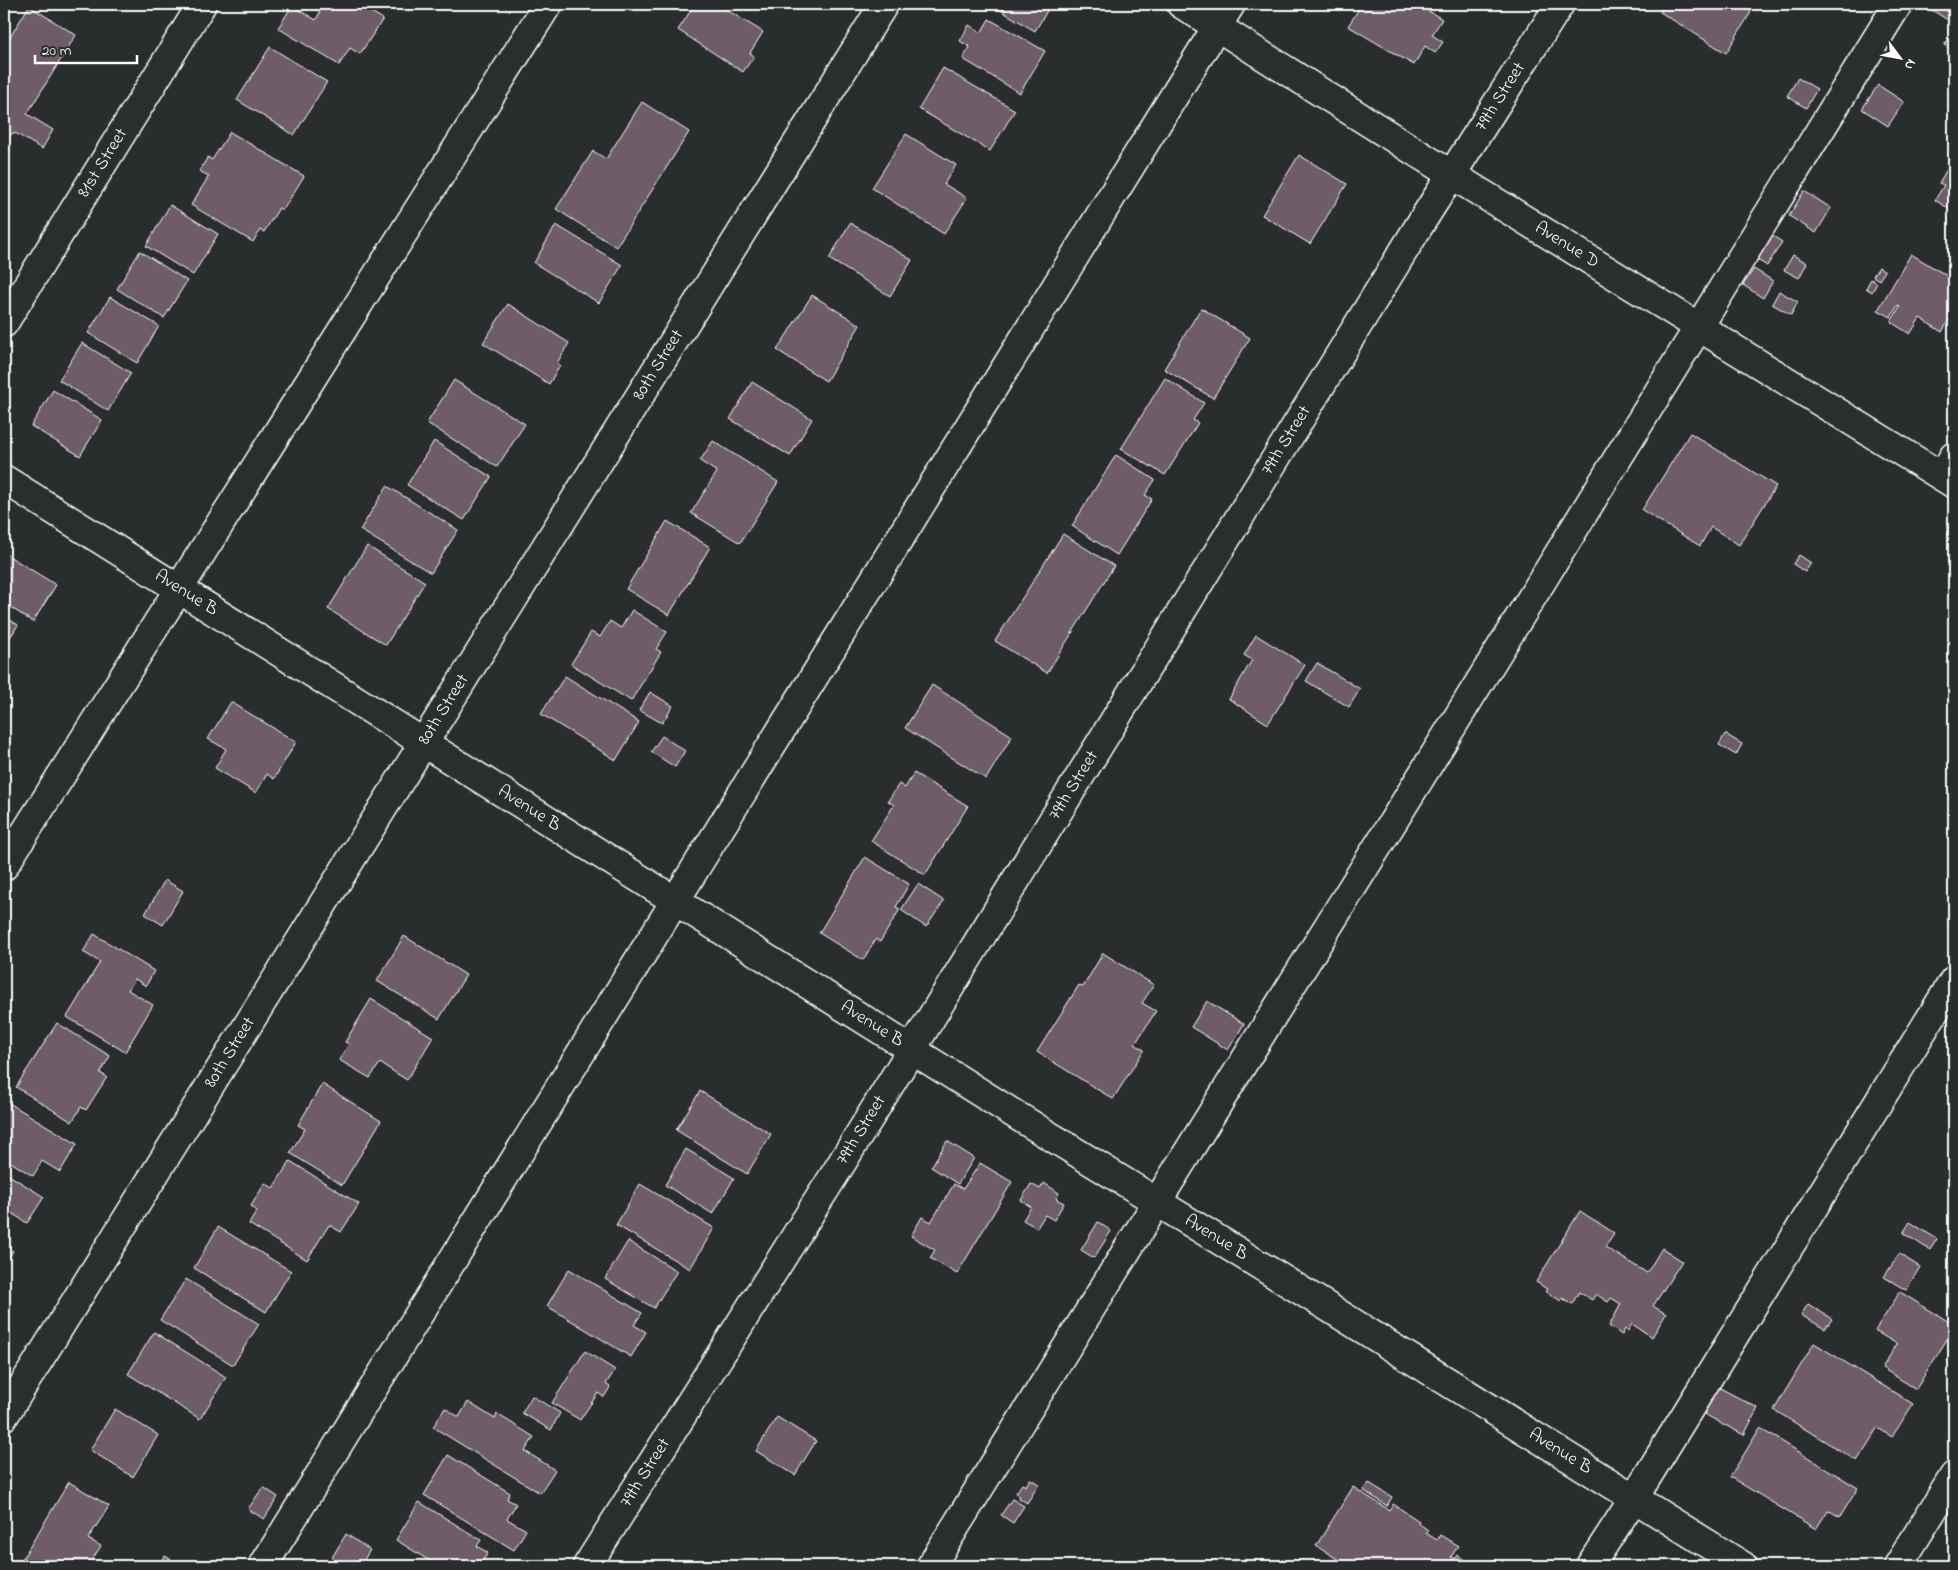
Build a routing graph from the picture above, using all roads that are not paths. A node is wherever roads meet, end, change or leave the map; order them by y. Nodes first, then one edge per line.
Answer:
1 (202, 4) edge
2 (548, 4) edge
3 (884, 4) edge
4 (1181, 4) edge
5 (1231, 4) edge
6 (1560, 4) edge
7 (1898, 4) edge
8 (1217, 26) junction
9 (1452, 175) junction
10 (4, 323) edge
11 (1698, 326) junction
12 (1950, 472) edge
13 (4, 479) edge
14 (179, 590) junction
15 (424, 744) junction
16 (4, 866) edge
17 (676, 902) junction
18 (1954, 980) edge
19 (911, 1049) junction
20 (1159, 1203) junction
21 (4, 1416) edge
22 (1954, 1476) edge
23 (1634, 1498) junction
24 (263, 1566) edge
25 (588, 1566) edge
26 (931, 1566) edge
27 (1590, 1566) edge
28 (1743, 1566) edge
29 (1898, 1566) edge

1 - 10 street, 81st Street
2 - 14 street
3 - 15 street, 80th Street
4 - 8 street, Avenue D
5 - 8 street
6 - 9 street, 79th Street
7 - 11 street
8 - 9 street, Avenue D
8 - 17 street
9 - 11 street, Avenue D
9 - 19 street, 79th Street
11 - 12 street, Avenue D
11 - 20 street
13 - 14 street, Avenue B
14 - 15 street, Avenue B
14 - 16 street
15 - 17 street, Avenue B
15 - 21 street, 80th Street
17 - 19 street, Avenue B
17 - 24 street
18 - 23 street
19 - 20 street, Avenue B
19 - 25 street, 79th Street
20 - 23 street, Avenue B
20 - 26 street
22 - 29 street
23 - 27 street
23 - 28 street, Avenue B

